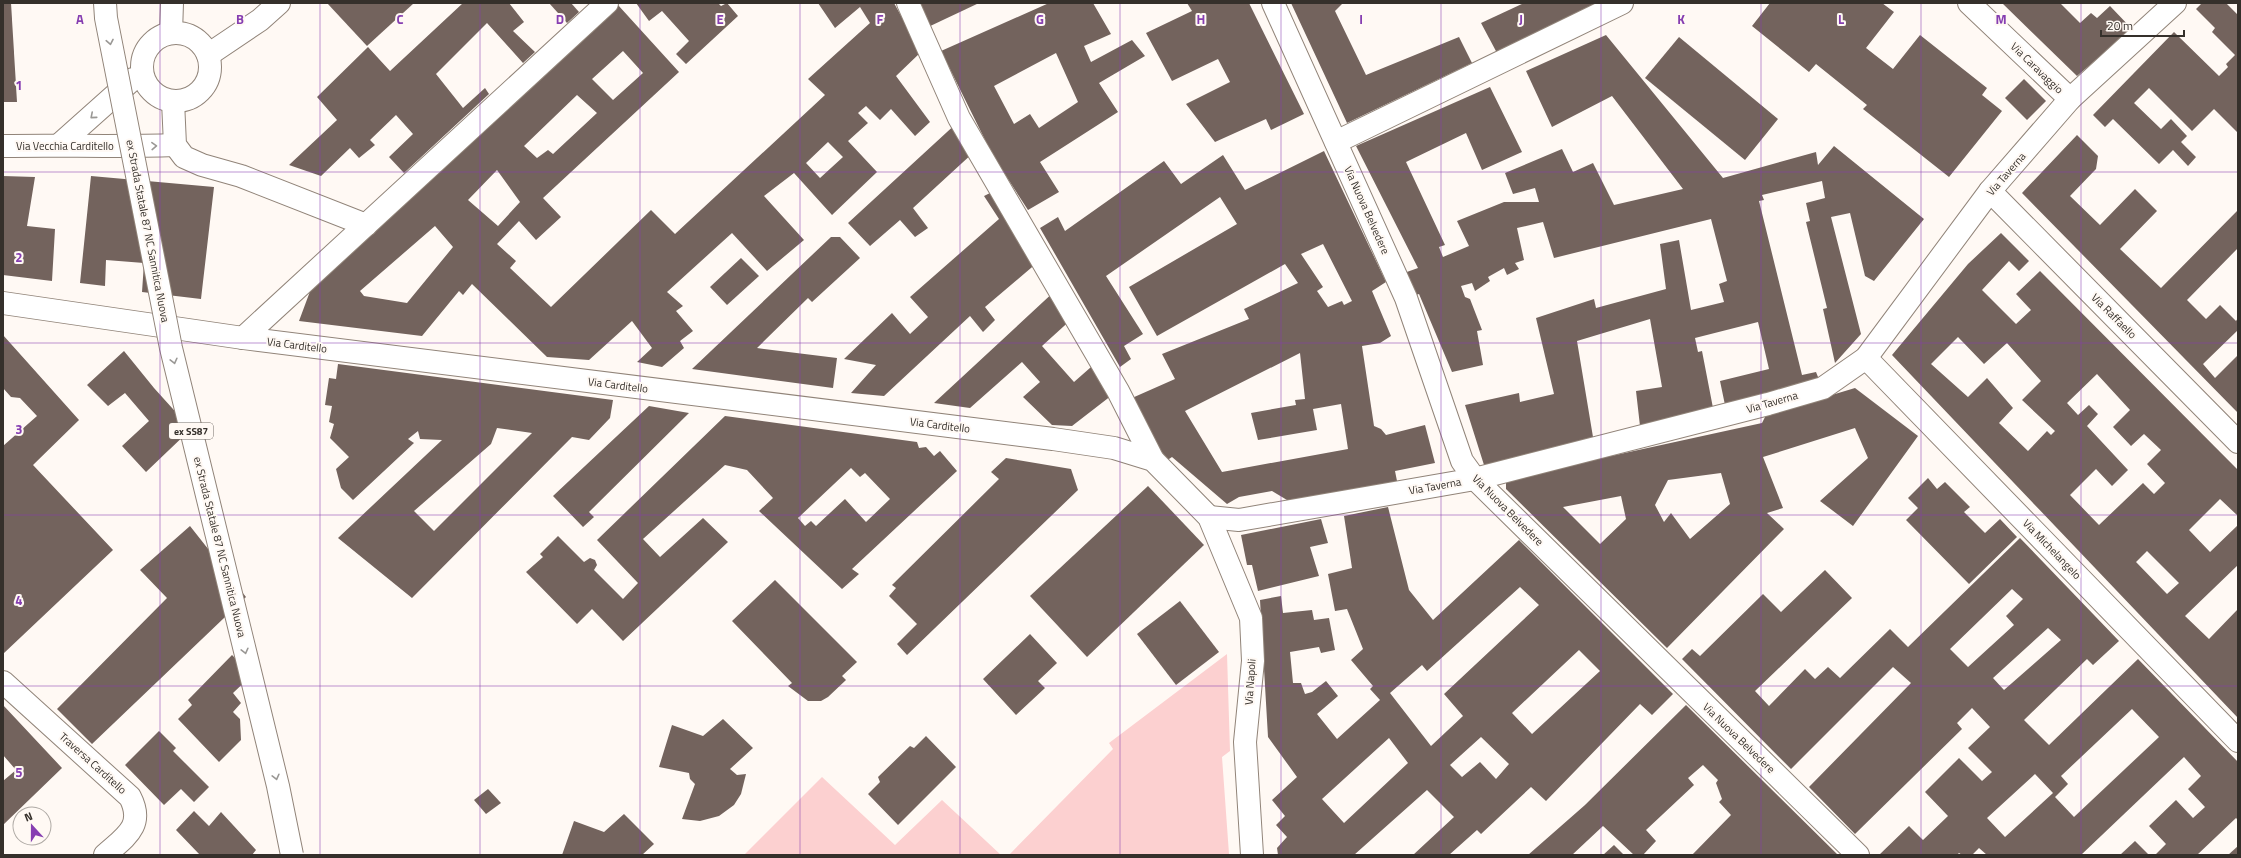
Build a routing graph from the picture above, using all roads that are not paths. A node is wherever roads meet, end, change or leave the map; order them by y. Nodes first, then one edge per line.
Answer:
1 (105, 3) edge
2 (172, 3) edge
3 (279, 3) edge
4 (607, 3) edge
5 (908, 3) edge
6 (1273, 3) edge
7 (1622, 3) edge
8 (1969, 3) edge
9 (2175, 3) edge
10 (171, 34) junction
11 (208, 55) junction
12 (142, 70) junction
13 (2070, 100) junction
14 (173, 101) junction
15 (1336, 142) junction
16 (59, 145) junction
17 (175, 145) junction
18 (3, 146) edge
19 (1990, 191) junction
20 (366, 225) junction
21 (3, 303) edge
22 (243, 338) junction
23 (1866, 358) junction
24 (2238, 442) edge
25 (1153, 460) junction
26 (1475, 479) junction
27 (1209, 517) junction
28 (3, 682) edge
29 (2238, 741) edge
30 (105, 855) edge
31 (292, 855) edge
32 (1252, 855) edge
33 (1858, 855) edge

1 -> 31 main road, ex Strada Statale 87 NC Sannitica Nuova / ex SS87, bridge
2 - 10 main road
3 - 11 main road
4 - 20 main road
5 - 25 main road
6 - 15 main road, Via Nuova Belvedere
7 - 15 main road
8 - 13 main road, Via Caravaggio
9 - 13 main road, Via Taverna
10 - 11 main road
10 - 12 main road
11 - 14 main road
12 - 14 main road
12 -> 16 main road
13 - 19 main road, Via Taverna
14 - 17 main road
15 - 26 main road, Via Nuova Belvedere
16 -> 17 main road, Via Vecchia Carditello
16 - 18 main road, Via Vecchia Carditello
17 - 20 main road
19 - 23 main road, Via Taverna
19 - 24 main road, Via Raffaello
20 - 22 main road
21 - 22 main road, Via Carditello
22 - 25 main road, Via Carditello
23 - 26 main road, Via Taverna
23 - 29 main road, Via Michelangelo
25 - 27 main road, Via Carditello
26 - 27 main road, Via Taverna
26 - 33 main road, Via Nuova Belvedere
27 - 32 main road, Via Napoli
28 - 30 main road, Traversa Carditello

